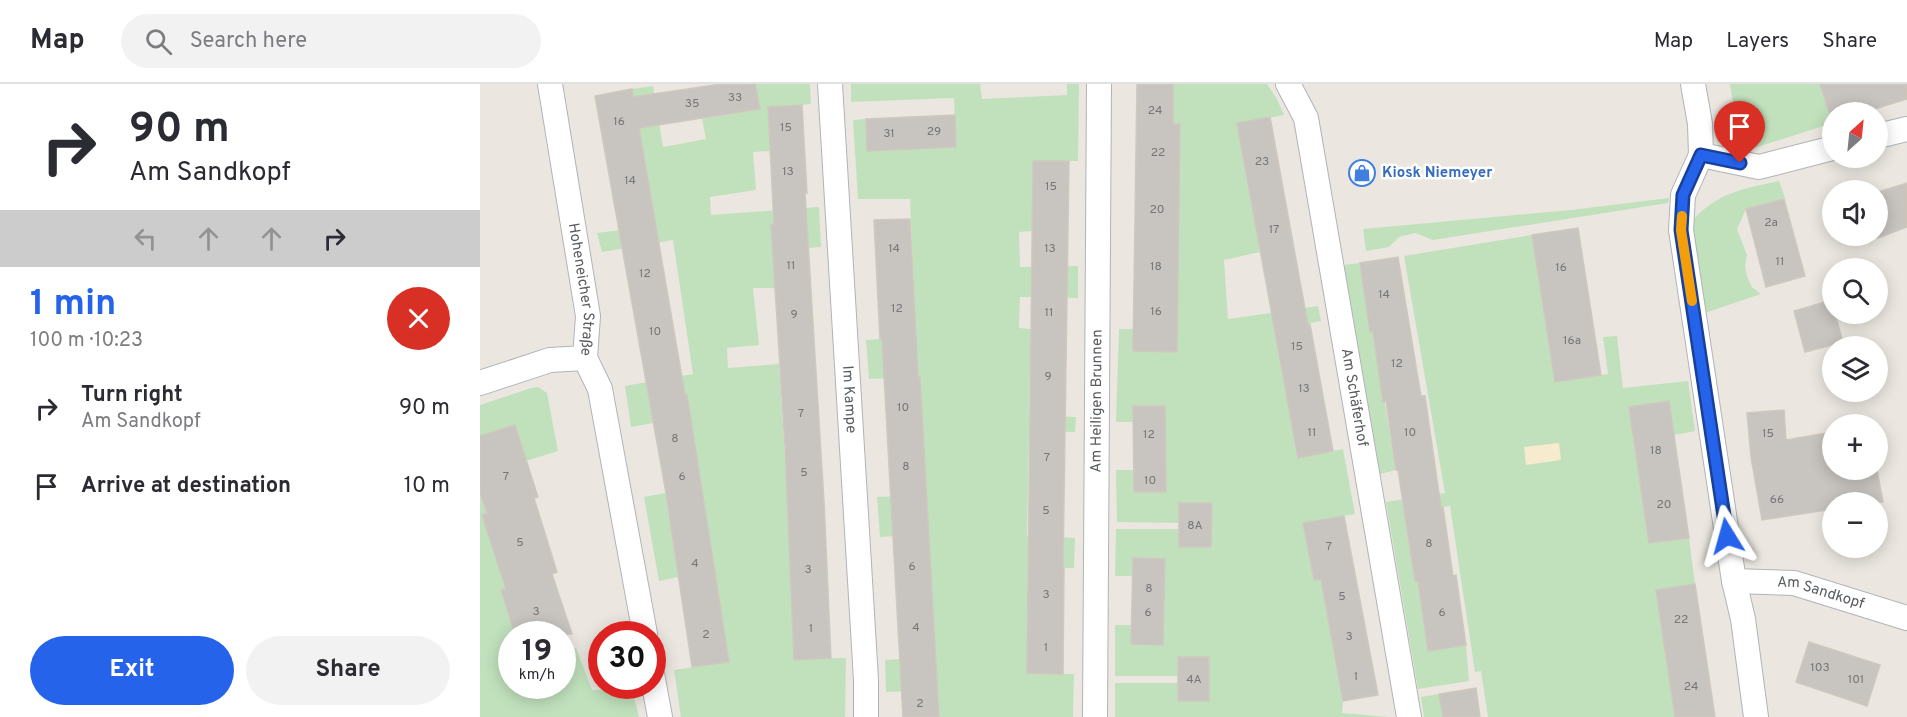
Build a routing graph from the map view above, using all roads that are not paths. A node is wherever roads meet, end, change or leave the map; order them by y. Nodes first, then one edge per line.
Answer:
1 (550, 84) edge
2 (830, 84) edge
3 (1099, 84) edge
4 (1288, 84) edge
5 (1693, 84) edge
6 (1907, 129) edge
7 (1888, 134) edge
8 (1822, 151) edge
9 (1701, 155) junction
10 (585, 358) junction
11 (480, 383) edge
12 (1734, 581) junction
13 (1907, 618) edge
14 (643, 621) edge
15 (657, 699) edge
16 (660, 717) edge
17 (866, 717) edge
18 (1095, 717) edge
19 (1409, 717) edge
20 (1756, 717) edge

1 - 10 street, Hoheneicher Straße
2 - 17 street, Im Kampe
3 - 18 street, Am Heiligen Brunnen
4 - 19 street, Am Schäferhof
5 - 9 street
6 - 7 street
8 - 9 street
9 - 12 street
10 - 11 street
10 - 14 street, Hoheneicher Straße
12 - 13 street, Am Sandkopf
12 - 20 street
15 - 16 street

